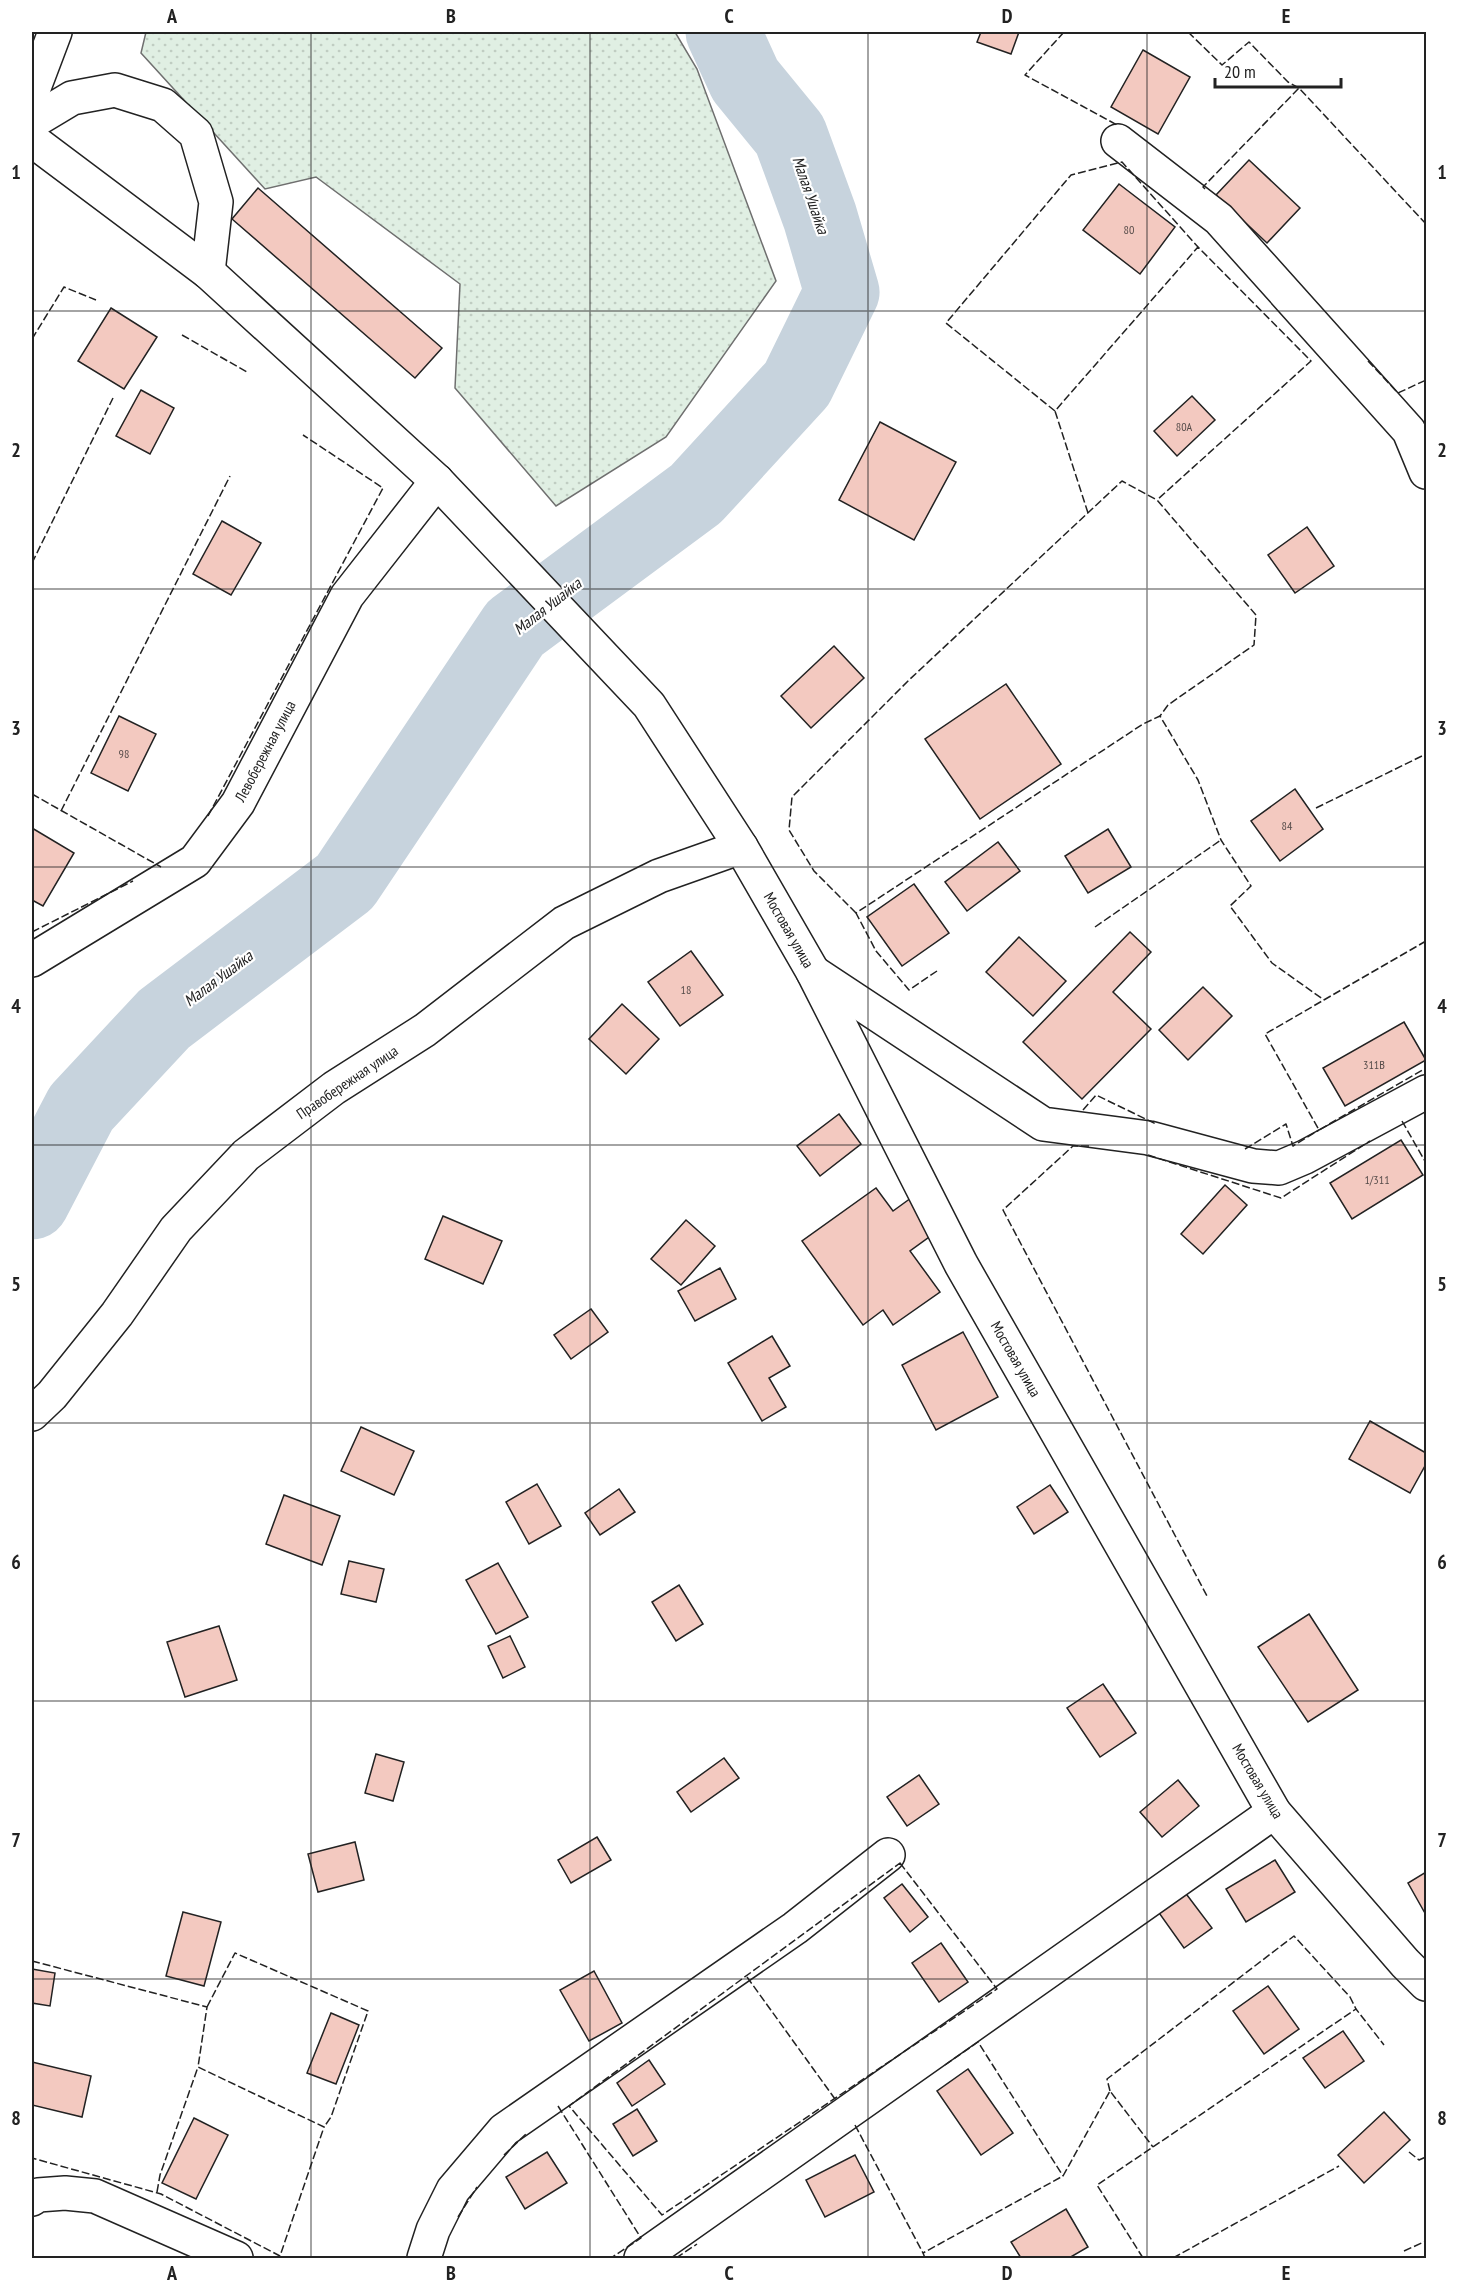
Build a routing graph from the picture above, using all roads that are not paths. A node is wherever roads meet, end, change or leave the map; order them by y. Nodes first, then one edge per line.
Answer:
1 (55, 32) edge
2 (32, 93) edge
3 (32, 122) edge
4 (32, 140) edge
5 (1118, 141) dead end
6 (208, 272) junction
7 (1426, 472) edge
8 (437, 481) junction
9 (741, 847) junction
10 (32, 960) edge
11 (813, 972) junction
12 (1426, 1092) edge
13 (32, 1414) edge
14 (1274, 1812) junction
15 (888, 1855) dead end
16 (1426, 1984) edge
17 (32, 2199) edge
18 (236, 2259) edge
19 (424, 2259) edge
20 (641, 2259) edge

1 - 2 street
3 - 6 street
4 - 6 street, Мостовая улица
5 - 7 street
6 - 8 street, Мостовая улица
8 - 9 street, Мостовая улица
8 - 10 street, Левобережная улица
9 - 11 street, Мостовая улица
9 - 13 street, Правобережная улица
11 - 12 street
11 - 14 street, Мостовая улица
14 - 16 street, Мостовая улица
14 - 20 street
15 - 19 street
17 - 18 street

